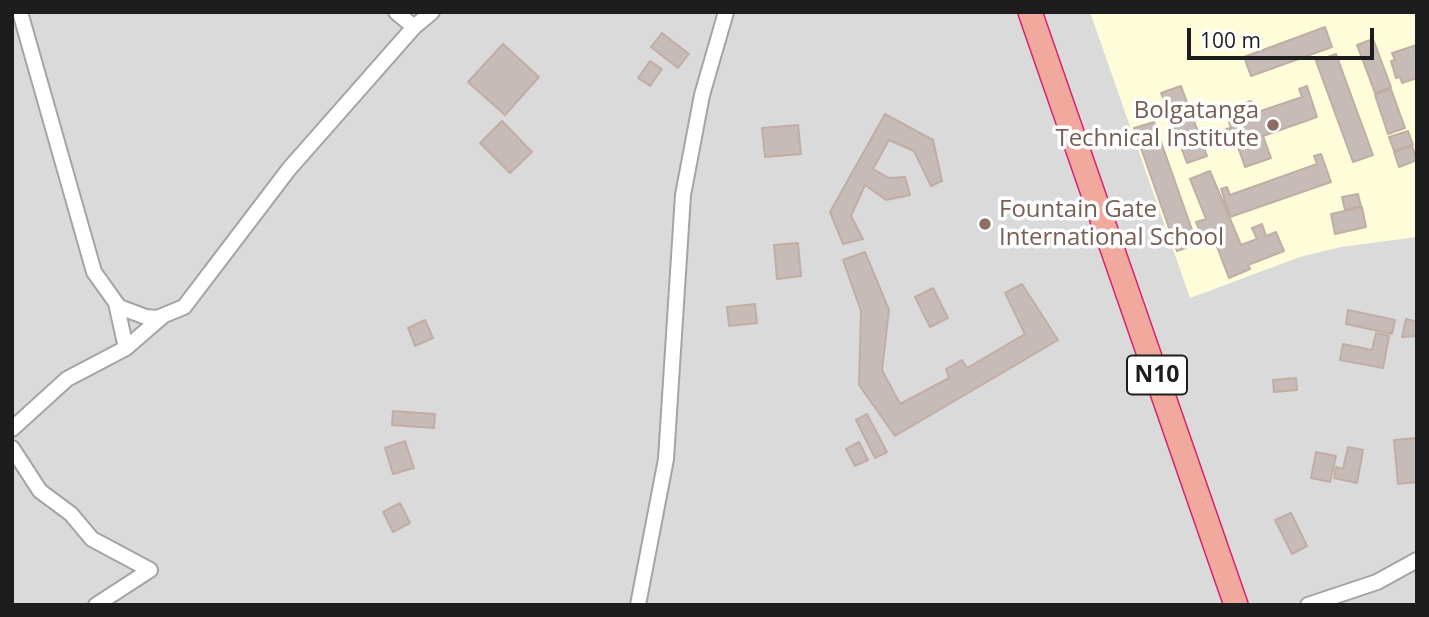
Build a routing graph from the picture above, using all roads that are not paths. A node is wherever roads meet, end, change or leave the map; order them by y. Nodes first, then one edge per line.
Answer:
1 (20, 12) edge
2 (396, 12) edge
3 (432, 12) edge
4 (726, 12) edge
5 (1030, 12) edge
6 (414, 27) junction
7 (116, 303) junction
8 (163, 316) junction
9 (126, 348) junction
10 (12, 429) edge
11 (12, 448) edge
12 (1417, 560) edge
13 (96, 605) edge
14 (638, 605) edge
15 (1236, 605) edge
16 (1308, 605) edge

1 - 7 street
2 - 6 street
3 - 6 street
4 - 14 street
5 - 15 highway, N10
6 - 8 street
7 - 8 street
7 - 9 street
8 - 9 street
9 - 10 street
11 - 13 street
12 - 16 street

